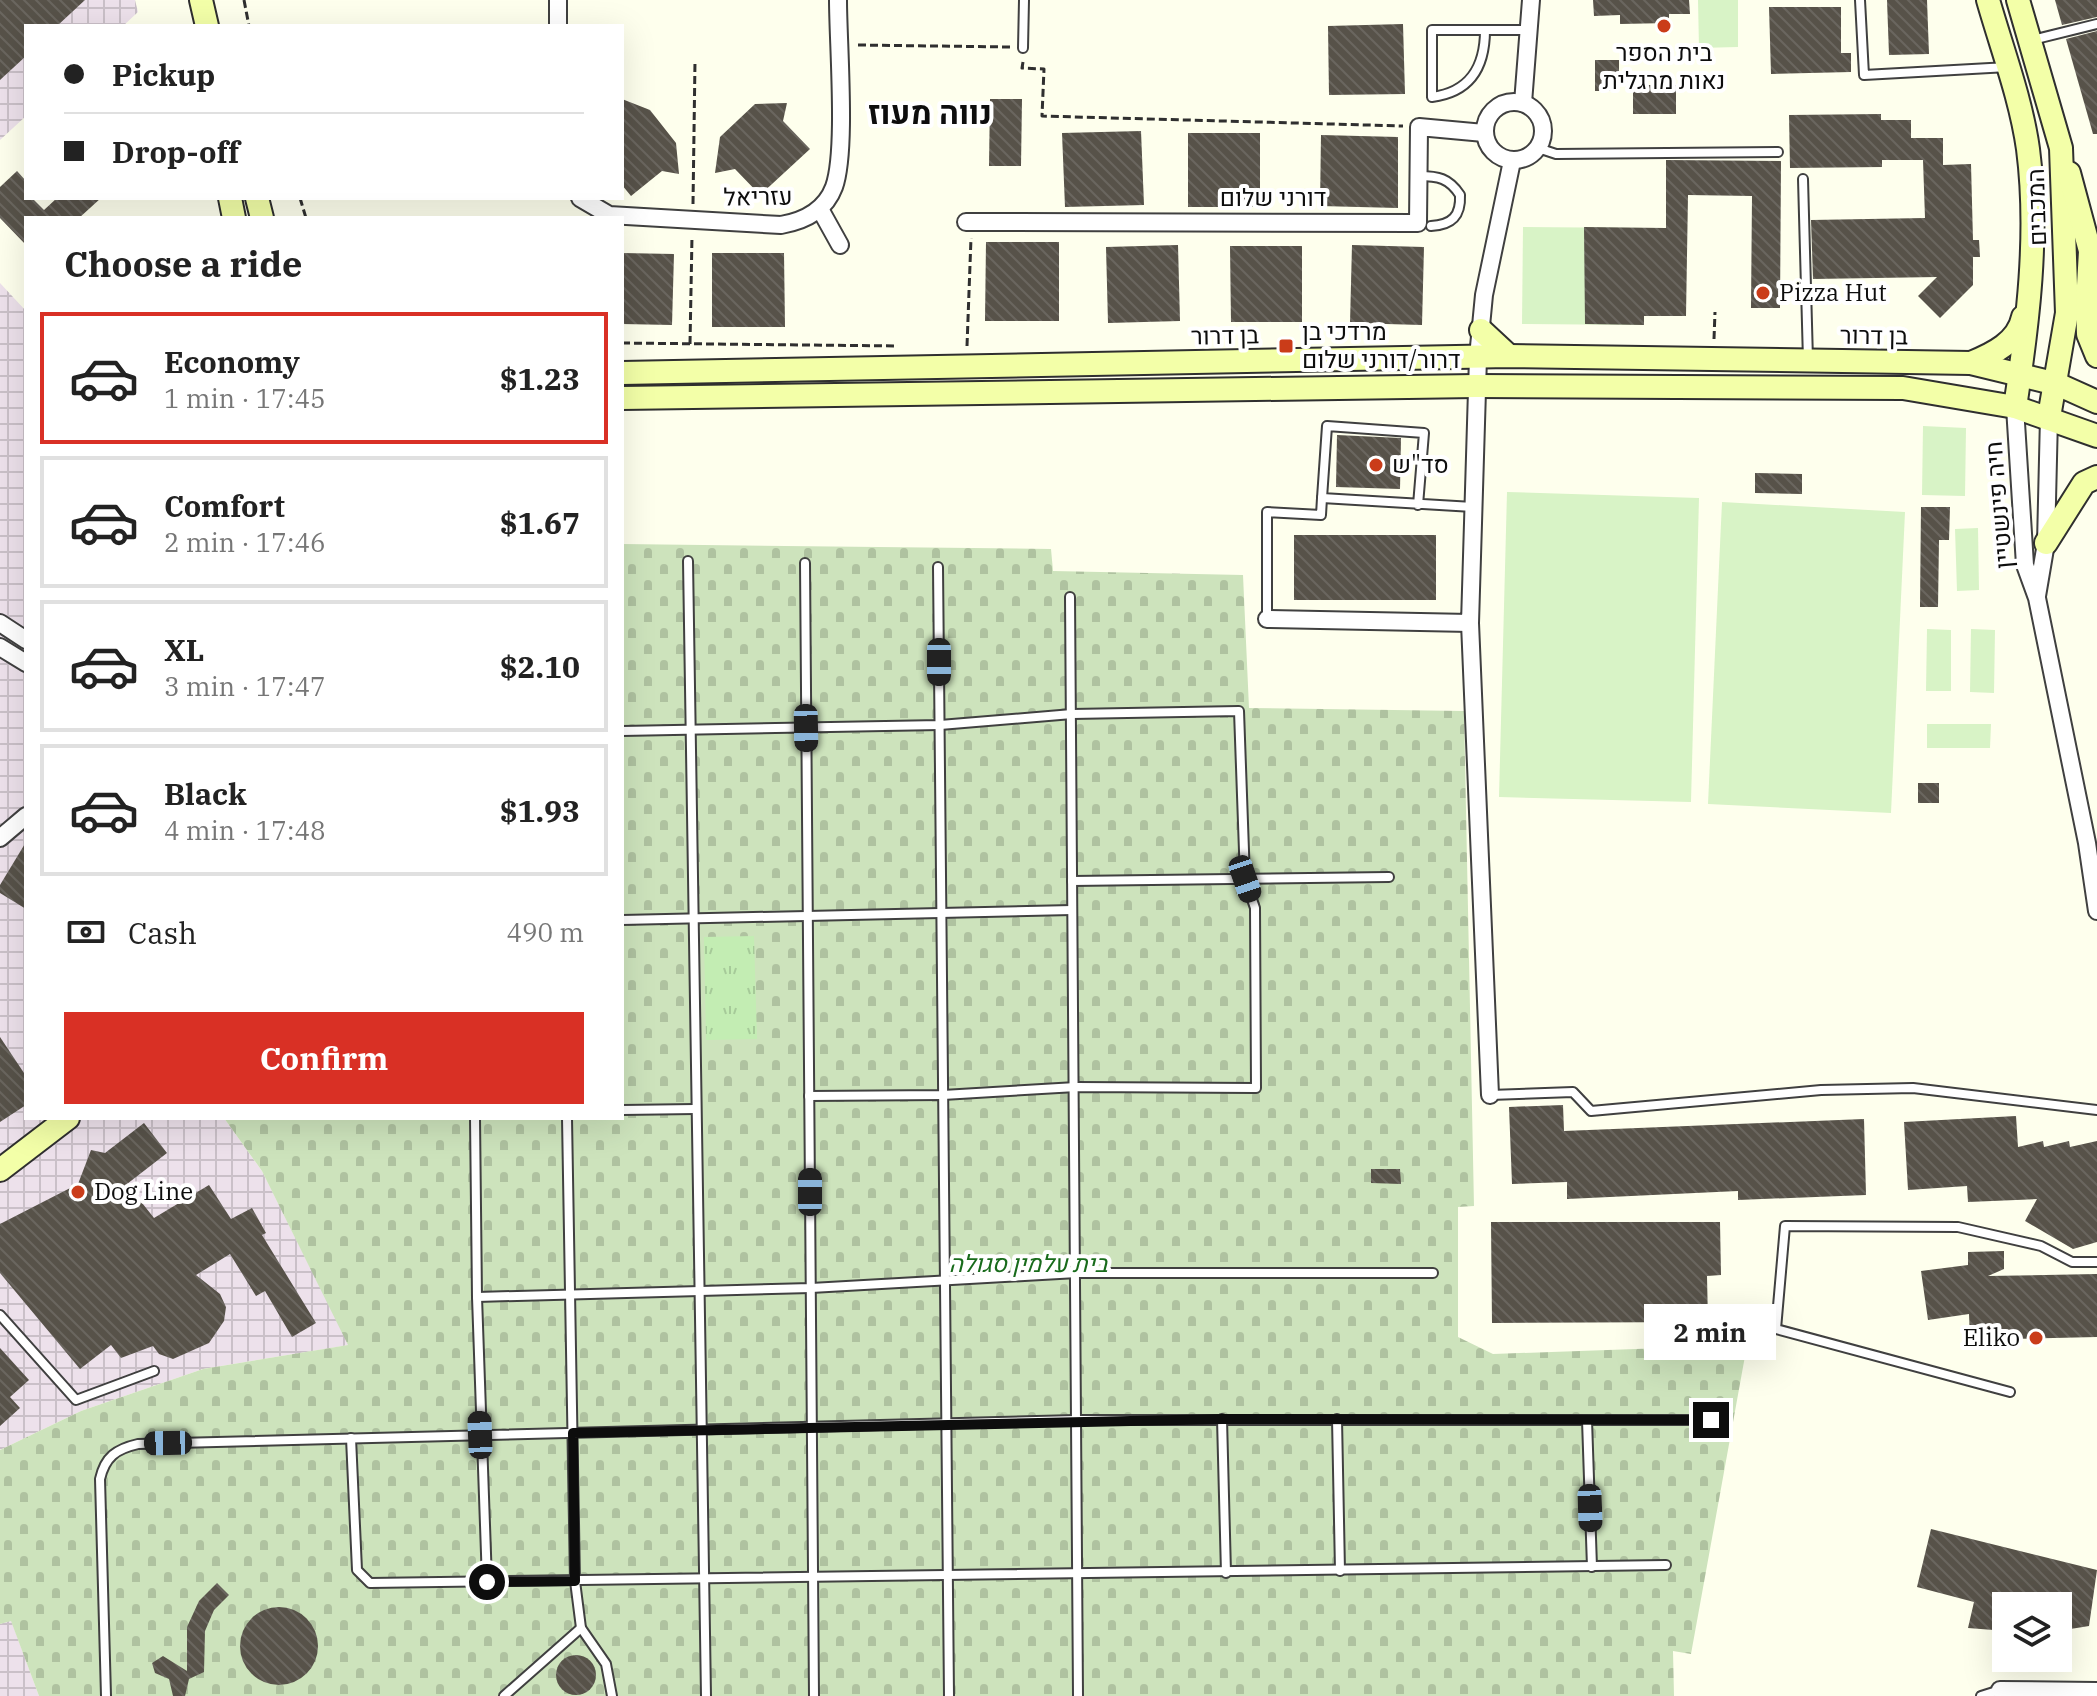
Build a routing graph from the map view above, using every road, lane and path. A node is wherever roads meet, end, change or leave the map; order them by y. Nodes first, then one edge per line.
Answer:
1 (201, 0) edge
2 (244, 0) edge
3 (558, 0) edge
4 (838, 0) edge
5 (1024, 0) edge
6 (1531, 0) edge
7 (1860, 0) edge
8 (1988, 0) edge
9 (2018, 0) edge
10 (207, 24) edge
11 (249, 24) edge
12 (558, 24) edge
13 (2097, 24) edge
14 (1485, 30) junction
15 (1529, 30) junction
16 (2028, 42) junction
17 (838, 45) junction
18 (1023, 48) junction
19 (2008, 67) junction
20 (1523, 103) junction
21 (1419, 127) junction
22 (1484, 133) junction
23 (1538, 148) junction
24 (2061, 148) junction
25 (1778, 152) dead end
26 (1512, 161) junction
27 (1419, 176) junction
28 (1803, 179) dead end
29 (583, 200) edge
30 (820, 209) junction
31 (969, 222) joint
32 (1431, 226) dead end
33 (840, 245) dead end
34 (2028, 289) junction
35 (2092, 308) edge
36 (1715, 312) dead end
37 (1481, 330) junction
38 (967, 346) dead end
39 (1509, 356) junction
40 (2097, 356) edge
41 (1479, 357) junction
42 (1714, 359) junction
43 (1808, 361) junction
44 (1971, 363) junction
45 (624, 373) edge
46 (2020, 374) junction
47 (2057, 384) junction
48 (1476, 386) junction
49 (624, 398) edge
50 (2097, 402) edge
51 (2015, 407) junction
52 (2049, 417) junction
53 (2097, 436) edge
54 (2097, 477) edge
55 (1322, 498) junction
56 (1418, 505) junction
57 (1473, 507) junction
58 (2046, 543) junction
59 (688, 561) dead end
60 (805, 563) dead end
61 (938, 567) dead end
62 (1070, 597) dead end
63 (2037, 598) junction
64 (1267, 619) joint
65 (0, 623) edge
66 (1470, 623) junction
67 (24, 639) edge
68 (0, 647) edge
69 (24, 662) edge
70 (1072, 714) junction
71 (940, 725) junction
72 (806, 728) junction
73 (689, 730) junction
74 (624, 731) edge
75 (24, 818) edge
76 (0, 838) edge
77 (1389, 877) dead end
78 (1245, 879) junction
79 (1072, 881) junction
80 (1072, 910) junction
81 (2097, 911) edge
82 (941, 913) junction
83 (808, 916) junction
84 (692, 919) junction
85 (624, 920) edge
86 (1076, 1087) junction
87 (943, 1095) junction
88 (1490, 1095) joint
89 (809, 1096) junction
90 (695, 1109) junction
91 (624, 1110) edge
92 (2097, 1110) edge
93 (65, 1120) edge
94 (475, 1120) edge
95 (567, 1120) edge
96 (0, 1170) edge
97 (2097, 1262) edge
98 (1077, 1273) junction
99 (1433, 1273) dead end
100 (945, 1278) junction
101 (811, 1288) junction
102 (699, 1291) junction
103 (569, 1294) junction
104 (477, 1297) junction
105 (0, 1315) edge
106 (154, 1371) dead end
107 (2010, 1392) dead end
108 (1222, 1419) junction
109 (1337, 1419) junction
110 (1076, 1420) junction
111 (1587, 1420) junction
112 (1711, 1420) dead end
113 (946, 1424) junction
114 (812, 1425) junction
115 (701, 1430) junction
116 (573, 1433) junction
117 (480, 1435) junction
118 (351, 1438) junction
119 (1666, 1565) dead end
120 (1592, 1567) junction
121 (1340, 1571) junction
122 (1226, 1573) junction
123 (1077, 1575) junction
124 (948, 1576) junction
125 (813, 1578) junction
126 (704, 1579) junction
127 (575, 1581) junction
128 (487, 1582) junction
129 (581, 1628) junction
130 (2000, 1690) joint
131 (2097, 1691) edge
132 (106, 1696) edge
133 (504, 1696) edge
134 (612, 1696) edge
135 (706, 1696) edge
136 (814, 1696) edge
137 (949, 1696) edge
138 (1078, 1696) edge
139 (1981, 1696) edge

1 - 10 street
2 - 11 path
3 - 12 street
4 - 17 street, עזריאל
5 - 18 lane
6 - 15 street
7 - 19 lane
8 - 19 street, המכבים
9 - 16 street, המכבים
13 - 16 lane
14 - 14 lane
14 - 15 lane
15 - 20 street
16 - 24 street, המכבים
17 - 18 path
17 - 30 street, עזריאל
18 - 21 path
19 - 34 street, המכבים
20 - 22 street
20 - 23 street
21 - 22 street
21 - 27 street, דורני שלום
22 - 26 street
23 - 25 lane
23 - 26 street
24 - 35 street
24 - 47 street, המכבים
26 - 37 street
27 - 31 street, דורני שלום
27 - 32 lane
28 - 43 lane
29 - 30 street, עזריאל
30 - 33 street
31 - 38 path
34 - 44 street
34 - 46 street, המכבים
35 - 40 street
36 - 42 path
37 - 39 street
37 - 41 street
39 - 41 street, בן דרור
39 - 42 street, בן דרור
41 - 45 street, בן דרור
41 - 48 street
42 - 43 street, בן דרור
43 - 44 street, בן דרור
44 - 46 street, בן דרור
46 - 47 street, בן דרור
46 - 51 street, המכבים
47 - 50 street, בן דרור
47 - 52 street, המכבים
48 - 49 street
48 - 51 street
48 - 57 street
51 - 52 street
51 - 63 street, חיה פינשטיין
52 - 53 street
52 - 58 street, חיה פינשטיין
54 - 58 street
55 - 56 lane
55 - 56 lane
55 - 64 lane
56 - 57 lane
57 - 66 street
58 - 63 street, חיה פינשטיין
59 - 73 lane
60 - 72 lane
61 - 71 lane
62 - 70 lane
63 - 81 street, חיה פינשטיין
64 - 66 street
65 - 67 street
66 - 88 street
68 - 69 street
70 - 71 lane
70 - 78 lane
70 - 79 lane
71 - 72 lane
71 - 82 lane
72 - 73 lane
72 - 83 lane
73 - 74 lane
73 - 84 lane
75 - 76 street
77 - 78 lane
78 - 79 lane
78 - 86 lane
79 - 80 lane
80 - 82 lane
80 - 86 lane
82 - 83 lane
82 - 87 lane
83 - 84 lane
83 - 89 lane
84 - 85 lane
84 - 90 lane
86 - 87 lane
86 - 98 lane
87 - 89 lane
87 - 100 lane
88 - 92 lane
89 - 101 lane
90 - 91 lane
90 - 102 lane
93 - 96 street
94 - 104 lane
95 - 103 lane
97 - 107 lane
98 - 99 lane
98 - 100 lane
98 - 110 lane
100 - 101 lane
100 - 113 lane
101 - 102 lane
101 - 114 lane
102 - 103 lane
102 - 115 lane
103 - 104 lane
103 - 116 lane
104 - 117 lane
105 - 106 lane
108 - 109 lane
108 - 110 lane
108 - 122 lane
109 - 111 lane
109 - 121 lane
110 - 113 lane
110 - 123 lane
111 - 112 lane
111 - 120 lane
113 - 114 lane
113 - 124 lane
114 - 115 lane
114 - 125 lane
115 - 116 lane
115 - 126 lane
116 - 117 lane
116 - 127 lane
117 - 118 lane
117 - 128 lane
118 - 128 lane
118 - 132 lane
119 - 120 lane
120 - 121 lane
121 - 122 lane
122 - 123 lane
123 - 124 lane
123 - 138 lane
124 - 125 lane
124 - 137 lane
125 - 126 lane
125 - 136 lane
126 - 127 lane
126 - 135 lane
127 - 128 lane
127 - 129 lane
129 - 133 lane
129 - 134 lane
130 - 131 street
130 - 139 lane

